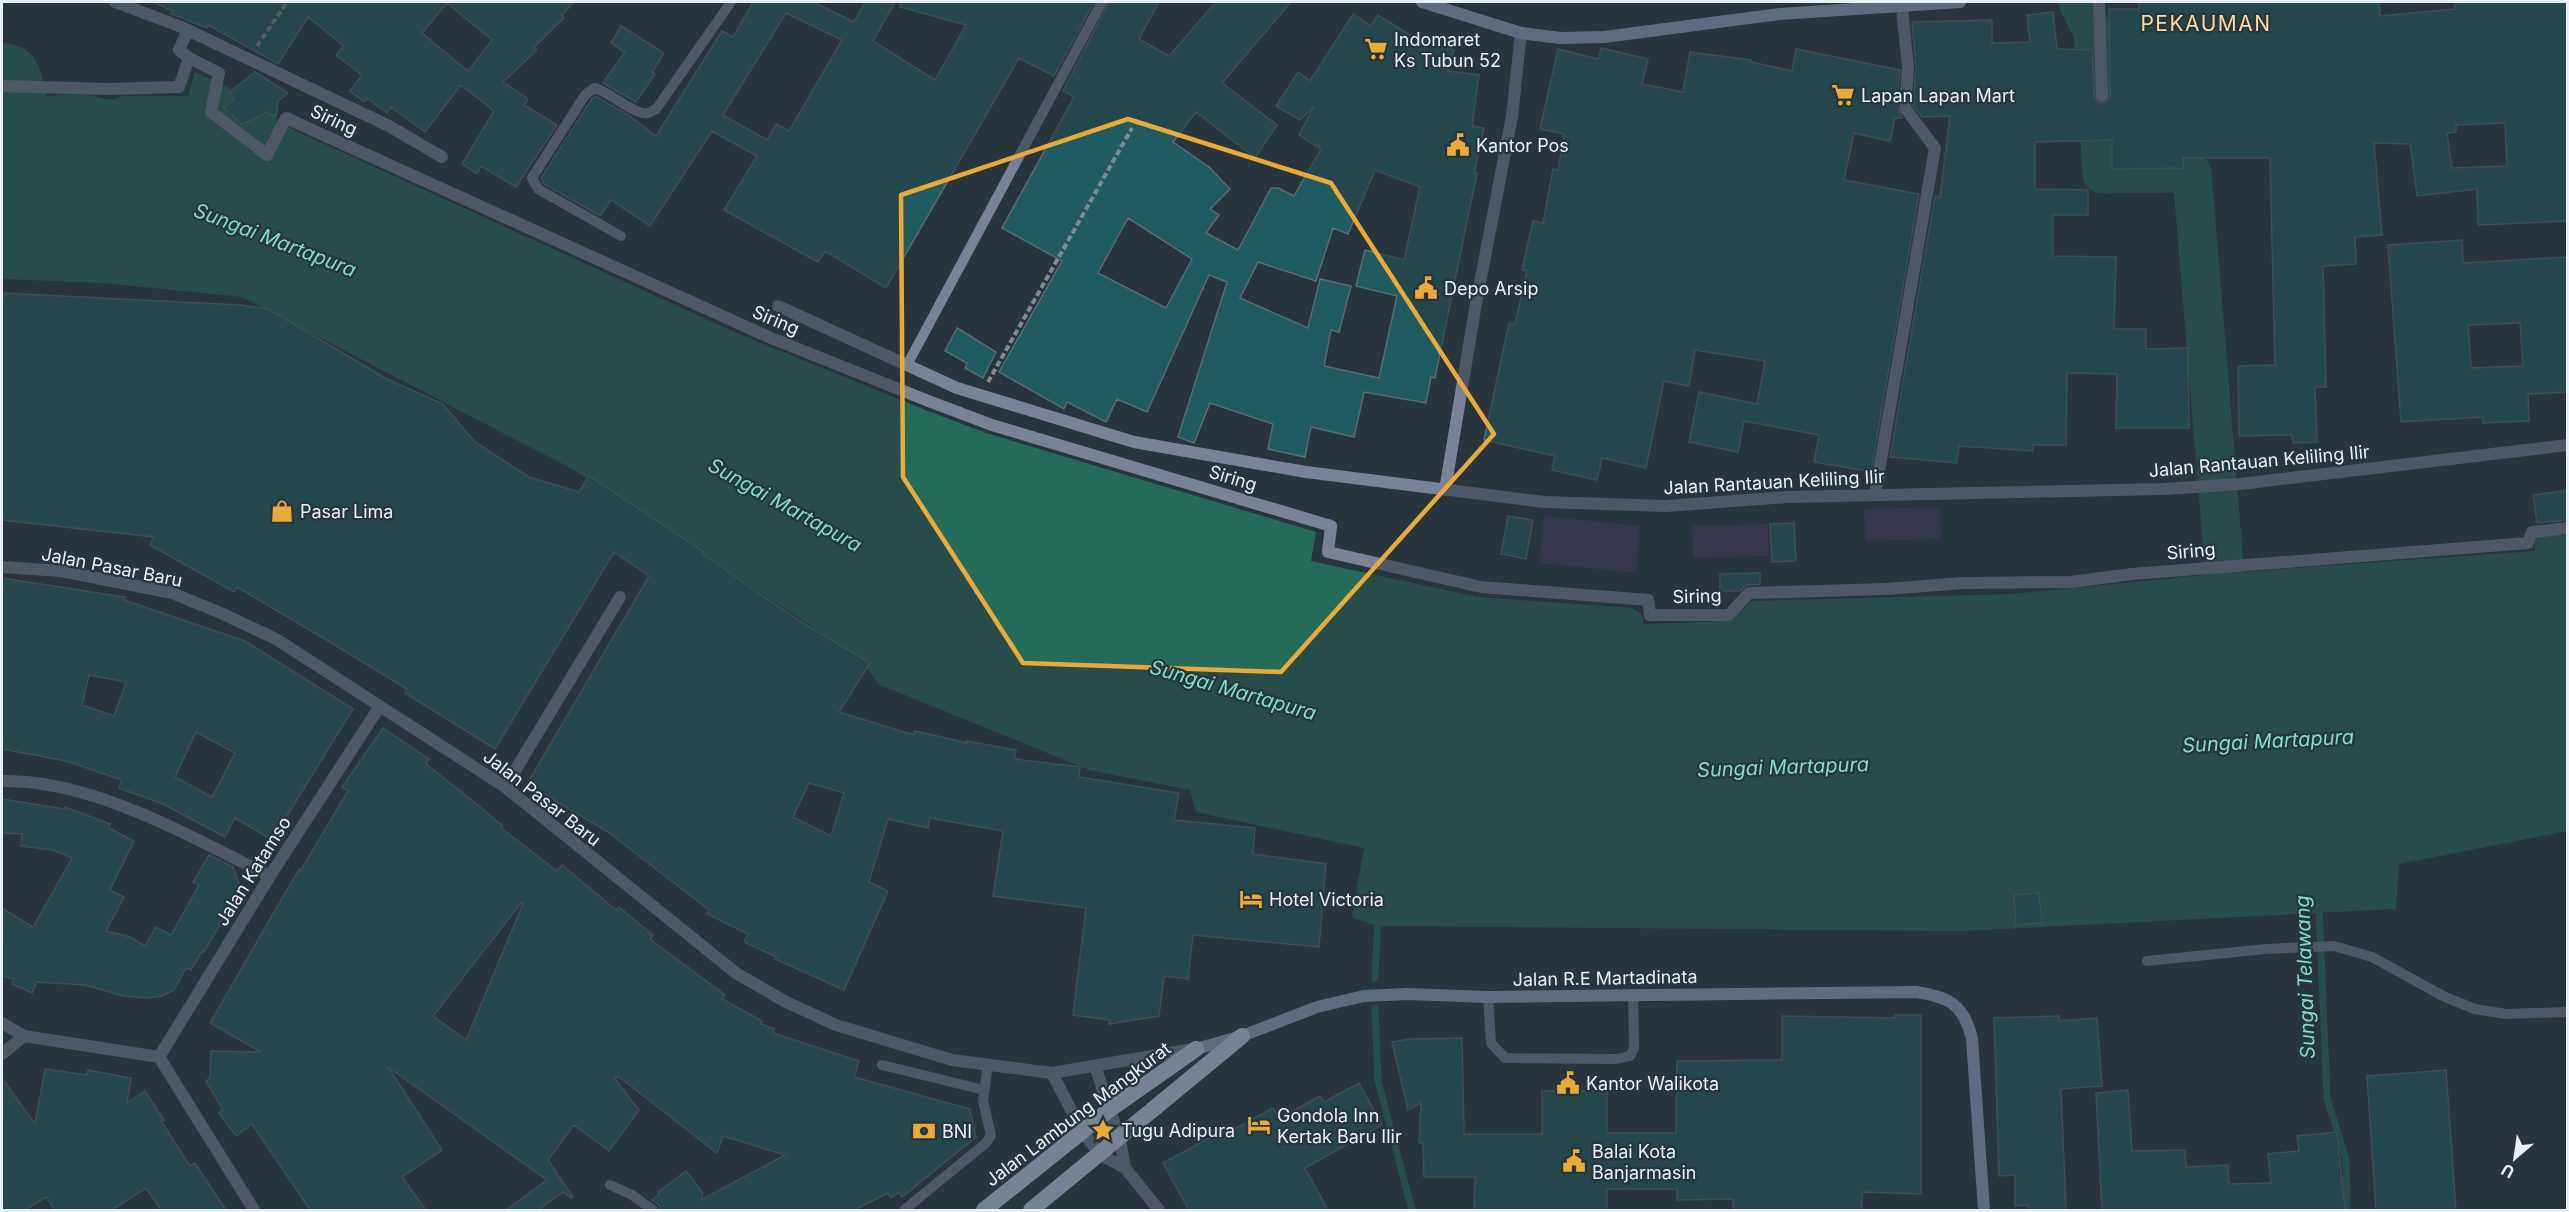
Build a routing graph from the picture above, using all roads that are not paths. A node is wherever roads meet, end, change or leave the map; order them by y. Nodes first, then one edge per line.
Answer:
1 (115, 2) edge
2 (731, 2) edge
3 (1101, 2) edge
4 (1422, 2) edge
5 (1960, 2) edge
6 (2099, 2) edge
7 (1794, 7) edge
8 (1902, 7) junction
9 (188, 30) junction
10 (1521, 33) junction
11 (189, 58) junction
12 (2, 86) edge
13 (2102, 96) dead end
14 (442, 157) dead end
15 (621, 236) dead end
16 (778, 306) dead end
17 (907, 365) junction
18 (2568, 445) edge
19 (1445, 490) junction
20 (1875, 494) junction
21 (2568, 528) edge
22 (2, 567) edge
23 (621, 597) dead end
24 (380, 706) junction
25 (2, 781) edge
26 (505, 787) junction
27 (270, 876) junction
28 (2147, 961) dead end
29 (1633, 995) junction
30 (1488, 997) junction
31 (2568, 1012) edge
32 (2, 1023) edge
33 (24, 1036) junction
34 (1242, 1036) junction
35 (1196, 1049) junction
36 (2, 1054) edge
37 (159, 1057) junction
38 (988, 1064) junction
39 (882, 1065) dead end
40 (1095, 1066) junction
41 (1052, 1073) junction
42 (984, 1090) junction
43 (1109, 1110) junction
44 (1083, 1133) junction
45 (1120, 1140) junction
46 (1101, 1155) junction
47 (1125, 1168) junction
48 (610, 1185) dead end
49 (254, 1210) edge
50 (653, 1210) edge
51 (903, 1210) edge
52 (984, 1210) edge
53 (1031, 1210) edge
54 (1159, 1210) edge
55 (1984, 1210) edge

1 - 9 street
2 - 15 lane
3 - 17 lane
4 - 10 main road
5 - 8 main road
6 - 13 street
7 - 8 main road
7 - 10 main road
8 - 20 street
9 - 11 street
9 - 14 street
10 - 19 street
11 - 12 street
11 - 21 street, Siring
16 - 17 street, Jalan Rantauan Keliling Ilir
17 - 19 street, Jalan Rantauan Keliling Ilir
18 - 20 street, Jalan Rantauan Keliling Ilir
19 - 20 street, Jalan Rantauan Keliling Ilir
22 - 24 street, Jalan Pasar Baru
23 - 26 street
24 - 26 street, Jalan Pasar Baru
24 - 27 street, Jalan Katamso
25 - 27 street
26 - 38 street, Jalan Pasar Baru
27 - 37 street, Jalan Katamso
28 - 31 lane
29 - 30 main road, Jalan R.E Martadinata
29 - 30 lane
29 - 55 main road, Jalan R.E Martadinata
30 - 34 main road, Jalan R.E Martadinata
32 - 33 street
33 - 36 street
33 - 37 street
34 - 35 main road, Jalan R.E Martadinata
34 - 45 highway
35 - 40 street, Jalan R.E Martadinata
35 - 43 highway, Jalan Lambung Mangkurat
37 - 49 street
38 - 41 street, Jalan Pasar Baru
38 - 42 lane
39 - 42 lane
40 - 41 street, Jalan R.E Martadinata
40 - 43 street
41 - 44 street
42 - 51 lane
43 - 44 highway, Jalan Lambung Mangkurat
43 - 45 street
44 - 46 street
44 - 52 highway, Jalan Lambung Mangkurat
45 - 46 highway
45 - 47 street
46 - 47 street
46 - 53 highway
47 - 54 street
48 - 50 lane

